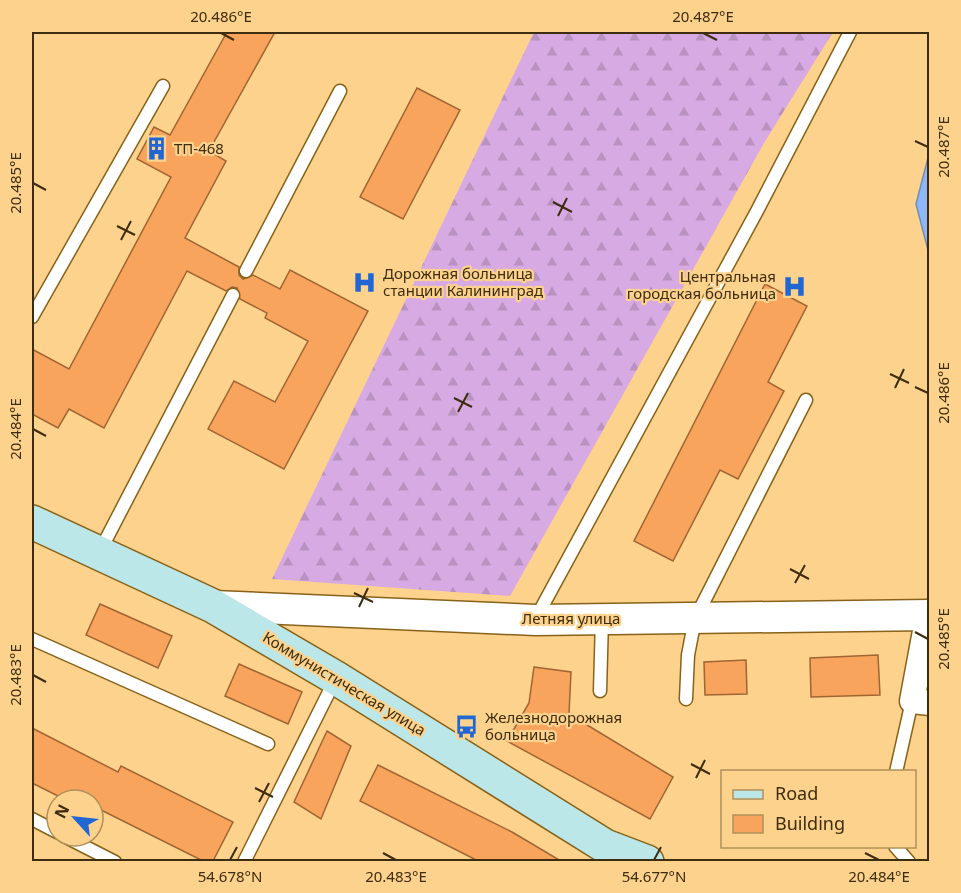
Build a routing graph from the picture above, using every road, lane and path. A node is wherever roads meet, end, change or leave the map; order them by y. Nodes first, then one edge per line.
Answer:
1 (850, 32) edge
2 (163, 86) dead end
3 (340, 91) dead end
4 (246, 271) dead end
5 (233, 295) dead end
6 (32, 318) edge
7 (806, 400) dead end
8 (32, 522) edge
9 (99, 552) junction
10 (213, 606) junction
11 (929, 615) edge
12 (602, 619) junction
13 (695, 619) junction
14 (536, 620) junction
15 (32, 639) edge
16 (336, 678) junction
17 (600, 691) dead end
18 (686, 699) dead end
19 (921, 702) edge
20 (268, 744) dead end
21 (896, 770) edge
22 (88, 848) edge
23 (897, 848) edge
24 (601, 854) edge
25 (115, 861) edge
26 (244, 861) edge
27 (647, 861) edge
28 (909, 861) edge

1 - 14 lane
2 - 6 lane
3 - 4 lane
5 - 9 lane
7 - 13 lane
8 - 9 main road, Коммунистическая улица
9 - 10 main road, Коммунистическая улица
10 - 14 street, Летняя улица
10 - 16 main road, Коммунистическая улица
11 - 13 street, Летняя улица
11 - 19 street
12 - 13 street, Летняя улица
12 - 14 street, Летняя улица
12 - 17 lane
13 - 18 lane
15 - 20 lane
16 - 24 main road, Коммунистическая улица
16 - 26 lane
19 - 21 lane
22 - 25 lane
23 - 28 lane
24 - 27 main road, Коммунистическая улица

